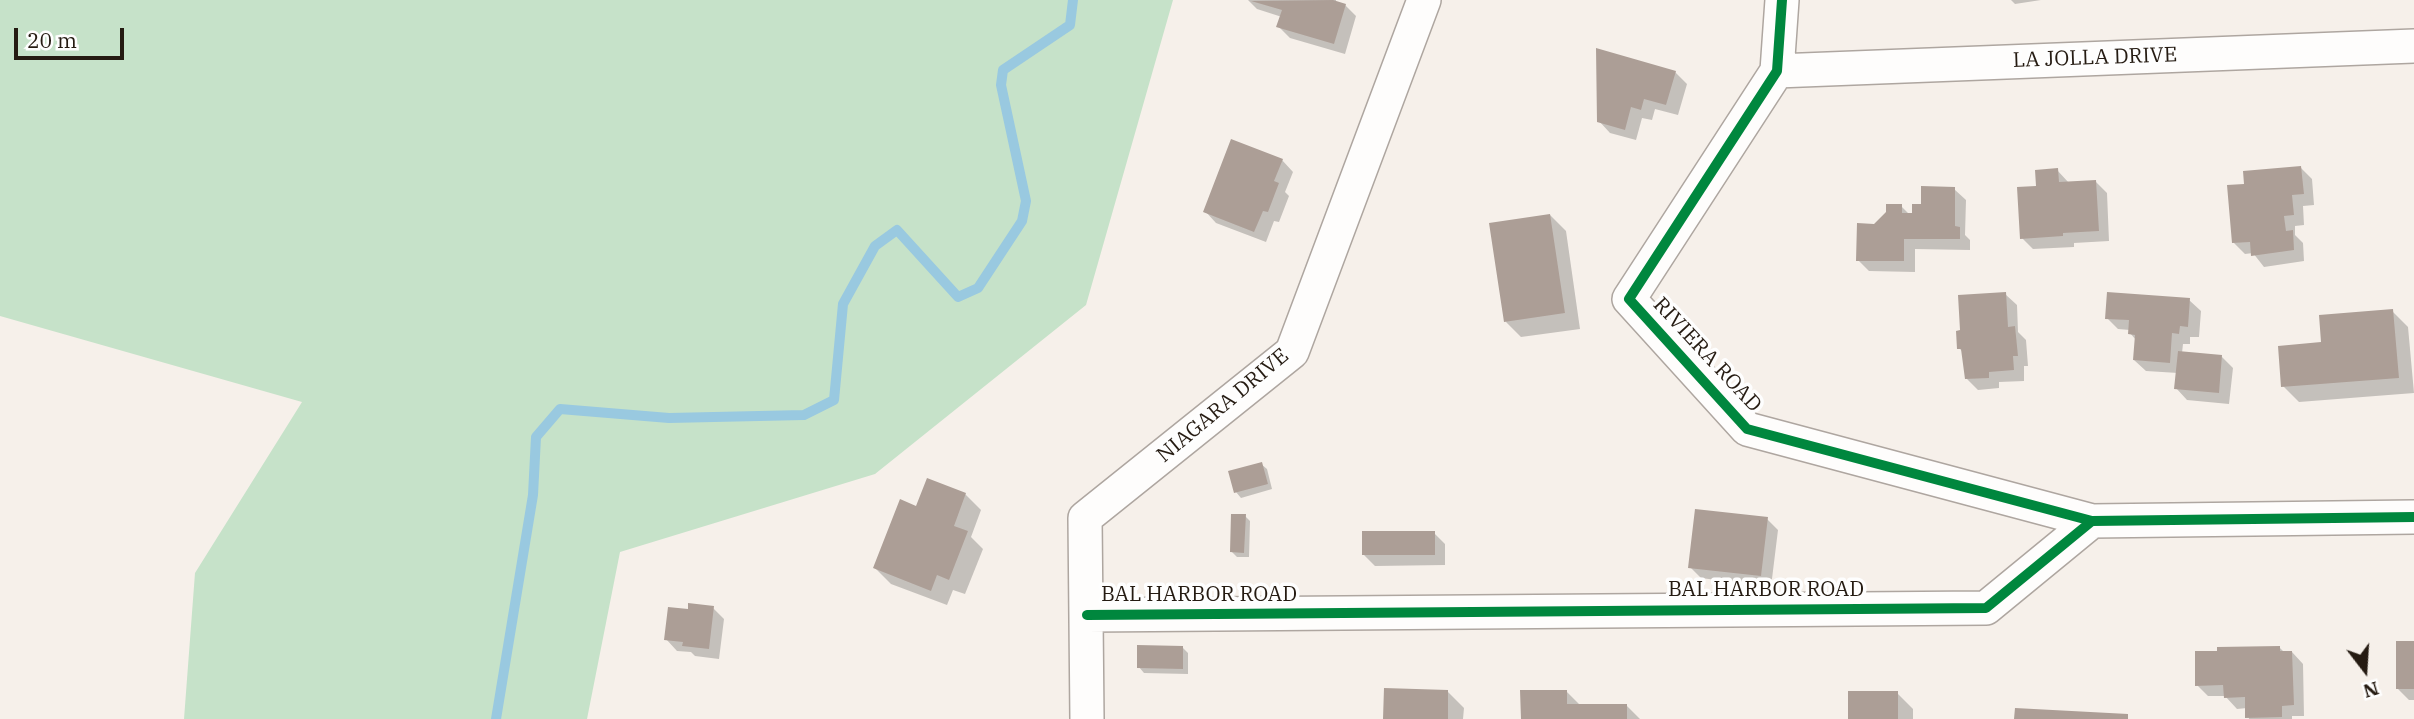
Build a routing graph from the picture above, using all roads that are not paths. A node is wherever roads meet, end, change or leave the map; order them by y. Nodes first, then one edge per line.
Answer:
1 (1424, 0) edge
2 (1782, 0) edge
3 (2414, 46) edge
4 (1777, 71) junction
5 (2414, 517) edge
6 (2092, 521) junction
7 (1087, 615) junction
8 (1087, 719) edge

1 - 7 street, NIAGARA DRIVE
2 - 4 street, RIVIERA ROAD
3 - 4 street, LA JOLLA DRIVE
4 - 6 street, RIVIERA ROAD
5 - 6 street
6 - 7 street, BAL HARBOR ROAD
7 - 8 street, NIAGARA DRIVE

